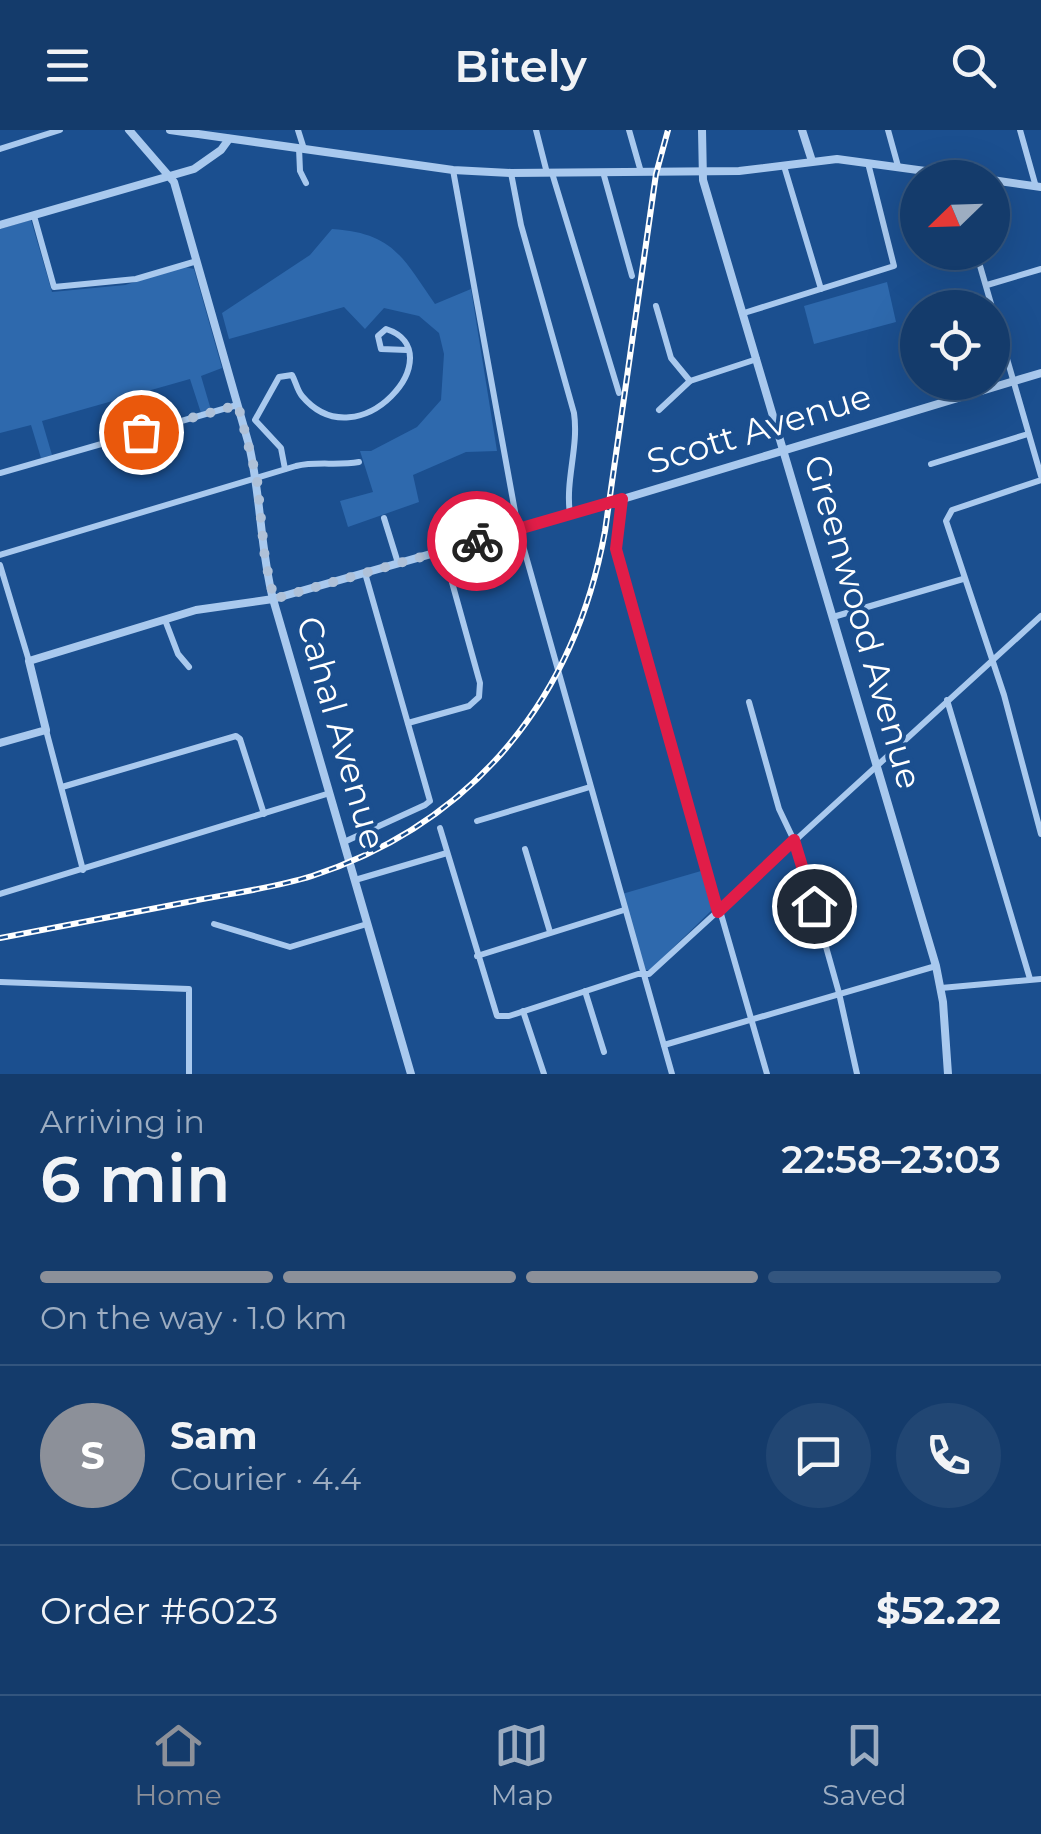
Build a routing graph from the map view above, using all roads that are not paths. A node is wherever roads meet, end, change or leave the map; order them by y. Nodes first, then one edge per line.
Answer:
1 (60, 130) edge
2 (129, 130) edge
3 (170, 130) edge
4 (298, 130) edge
5 (536, 130) edge
6 (629, 130) edge
7 (702, 130) edge
8 (802, 130) edge
9 (888, 130) edge
10 (1020, 130) edge
11 (229, 134) edge
12 (301, 148) junction
13 (0, 149) edge
14 (812, 161) junction
15 (868, 162) junction
16 (784, 166) junction
17 (898, 166) joint
18 (454, 170) junction
19 (701, 171) junction
20 (603, 172) junction
21 (641, 172) junction
22 (510, 173) junction
23 (550, 173) junction
24 (170, 176) junction
25 (306, 182) dead end
26 (1010, 183) edge
27 (1038, 187) edge
28 (34, 216) junction
29 (0, 226) edge
30 (196, 261) junction
31 (1041, 269) edge
32 (981, 270) edge
33 (632, 276) dead end
34 (986, 285) junction
35 (821, 289) junction
36 (656, 306) dead end
37 (744, 313) junction
38 (407, 350) junction
39 (757, 359) junction
40 (1041, 373) edge
41 (690, 381) junction
42 (1014, 381) junction
43 (619, 392) dead end
44 (238, 405) junction
45 (659, 410) dead end
46 (1028, 434) junction
47 (784, 450) junction
48 (360, 462) dead end
49 (931, 464) dead end
50 (285, 469) junction
51 (0, 473) edge
52 (1041, 478) edge
53 (257, 479) junction
54 (622, 499) junction
55 (570, 514) junction
56 (384, 518) dead end
57 (518, 528) junction
58 (443, 550) junction
59 (0, 555) edge
60 (398, 564) junction
61 (0, 566) edge
62 (365, 573) junction
63 (963, 579) junction
64 (274, 599) junction
65 (833, 616) junction
66 (1041, 616) edge
67 (165, 620) junction
68 (991, 660) junction
69 (29, 661) junction
70 (189, 668) dead end
71 (947, 700) junction
72 (749, 702) dead end
73 (408, 723) junction
74 (46, 730) junction
75 (0, 743) edge
76 (871, 746) junction
77 (891, 750) junction
78 (876, 764) junction
79 (1041, 782) edge
80 (1027, 784) junction
81 (62, 787) junction
82 (590, 787) junction
83 (330, 793) junction
84 (264, 814) junction
85 (477, 821) dead end
86 (440, 828) dead end
87 (1041, 834) edge
88 (794, 840) junction
89 (344, 842) junction
90 (525, 850) dead end
91 (447, 853) junction
92 (84, 870) junction
93 (355, 880) junction
94 (0, 894) edge
95 (624, 910) junction
96 (718, 912) junction
97 (214, 924) dead end
98 (367, 924) junction
99 (550, 932) junction
100 (477, 956) junction
101 (936, 966) junction
102 (643, 974) junction
103 (1030, 980) junction
104 (1041, 980) edge
105 (0, 982) edge
106 (941, 988) junction
107 (585, 991) junction
108 (839, 993) junction
109 (523, 1011) junction
110 (751, 1020) junction
111 (664, 1046) junction
112 (604, 1052) dead end
113 (190, 1074) edge
114 (411, 1074) edge
115 (544, 1074) edge
116 (672, 1074) edge
117 (767, 1074) edge
118 (857, 1074) edge
119 (948, 1074) edge

1 - 13 street
2 - 24 street, Cahal Avenue
3 - 11 street
4 - 12 street
5 - 23 street
6 - 21 street
7 - 19 street, Greenwood Avenue
8 - 14 street
9 - 17 street
10 - 27 street
11 - 12 street
11 - 24 street
12 - 18 street
12 - 25 street
14 - 15 street
14 - 16 street
15 - 17 street
15 - 35 street
16 - 19 street
16 - 35 street
18 - 22 street
18 - 57 street
19 - 21 street
19 - 37 street, Greenwood Avenue
20 - 21 street
20 - 23 street
20 - 33 street
22 - 23 street
22 - 55 street
23 - 43 street
24 - 28 street
24 - 30 street, Cahal Avenue
26 - 27 street
28 - 29 street
28 - 30 street
30 - 44 street, Cahal Avenue
31 - 34 street
32 - 34 street
34 - 42 street
35 - 37 street
36 - 41 street
37 - 39 street, Greenwood Avenue
38 - 38 street
38 - 50 street
39 - 41 street
39 - 47 street, Greenwood Avenue
40 - 42 street, Scott Avenue
41 - 45 street
42 - 46 street
42 - 47 street, Scott Avenue
44 - 51 street
44 - 53 street, Cahal Avenue
46 - 49 street
46 - 52 street
47 - 54 street, Scott Avenue
47 - 65 street, Greenwood Avenue
48 - 50 street
50 - 53 street
52 - 63 street
53 - 59 street
53 - 64 street, Cahal Avenue
54 - 55 street, Scott Avenue
54 - 96 street
55 - 57 street, Scott Avenue
56 - 60 street
57 - 58 street, Scott Avenue
57 - 82 street
58 - 60 street, Scott Avenue
58 - 73 street
60 - 62 street, Scott Avenue
61 - 69 street
62 - 64 street, Scott Avenue
62 - 73 street
63 - 65 street
63 - 68 street
64 - 67 street, Scott Avenue
64 - 83 street, Cahal Avenue
65 - 76 street, Greenwood Avenue
66 - 68 street
67 - 69 street, Scott Avenue
67 - 70 street
68 - 71 street
68 - 80 street
69 - 74 street
71 - 77 street
71 - 103 street
72 - 88 street
73 - 89 street
74 - 75 street
74 - 81 street
76 - 77 street
76 - 78 street, Greenwood Avenue
77 - 78 street
78 - 88 street
78 - 101 street, Greenwood Avenue
79 - 80 street
80 - 87 street
81 - 84 street
81 - 92 street
82 - 85 street
82 - 95 street
83 - 84 street
83 - 89 street, Cahal Avenue
84 - 92 street
86 - 91 street
88 - 96 street
88 - 108 street
89 - 93 street, Cahal Avenue
90 - 99 street
91 - 93 street
91 - 100 street
92 - 94 street
93 - 98 street, Cahal Avenue
95 - 99 street
95 - 102 street
96 - 102 street
96 - 110 street
97 - 98 street
98 - 114 street, Cahal Avenue
99 - 100 street
100 - 109 street
101 - 106 street, Greenwood Avenue
101 - 108 street
102 - 107 street
102 - 111 street
103 - 104 street
103 - 106 street
105 - 113 street
106 - 119 street, Greenwood Avenue
107 - 109 street
107 - 112 street
108 - 110 street
108 - 118 street
109 - 115 street
110 - 111 street
110 - 117 street
111 - 116 street

